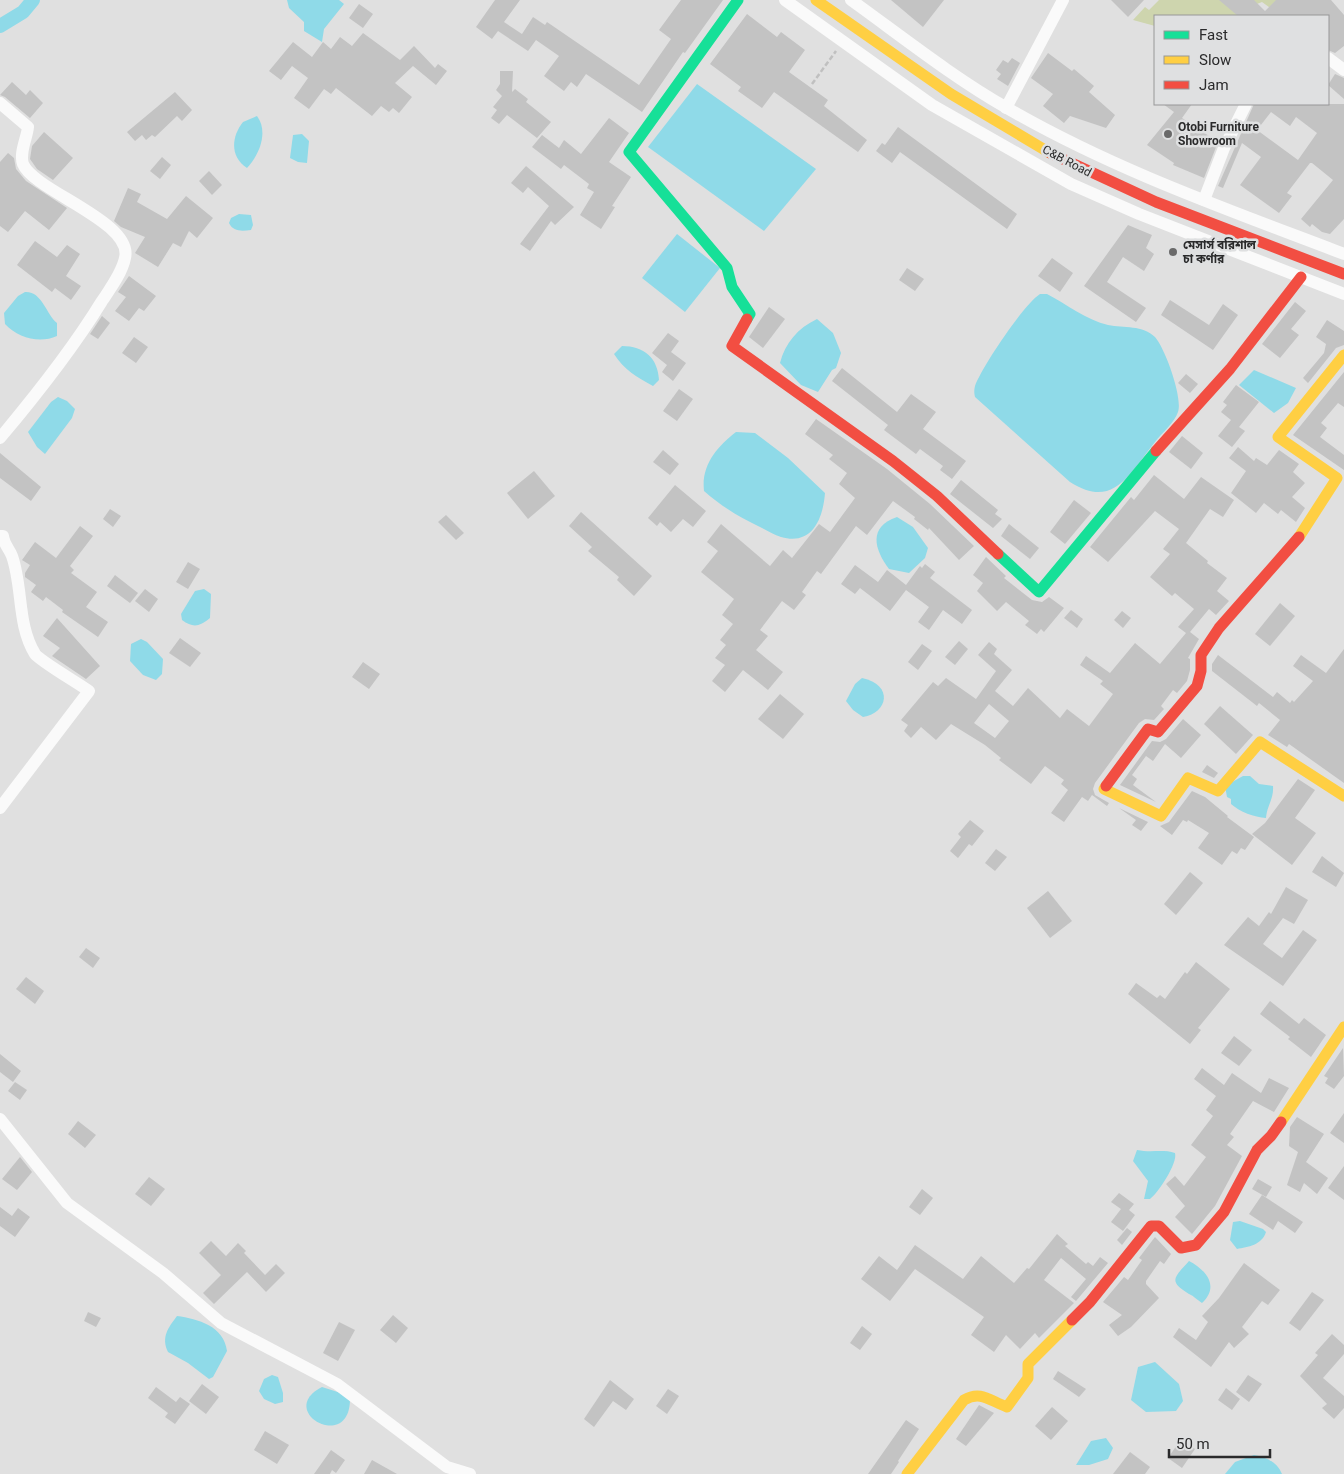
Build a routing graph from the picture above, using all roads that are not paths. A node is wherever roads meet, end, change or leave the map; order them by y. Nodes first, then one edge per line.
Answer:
1 (738, 0) edge
2 (786, 0) edge
3 (816, 0) edge
4 (852, 0) edge
5 (1063, 0) edge
6 (1329, 59) edge
7 (1344, 70) edge
8 (0, 103) edge
9 (1246, 105) edge
10 (1006, 108) junction
11 (1204, 200) junction
12 (1344, 254) edge
13 (1344, 274) edge
14 (1301, 277) junction
15 (1344, 294) edge
16 (1344, 355) edge
17 (0, 438) edge
18 (0, 536) edge
19 (1344, 796) edge
20 (0, 808) edge
21 (1344, 1027) edge
22 (0, 1119) edge
23 (470, 1474) edge
24 (907, 1474) edge

1 - 14 main road
2 - 14 street
3 - 13 main road, C&B Road
4 - 10 street
5 - 10 street
6 - 7 street
8 - 17 street
9 - 11 street
10 - 11 street
11 - 12 street
14 - 15 street
16 - 19 main road
18 - 20 street
21 - 24 main road
22 - 23 street

